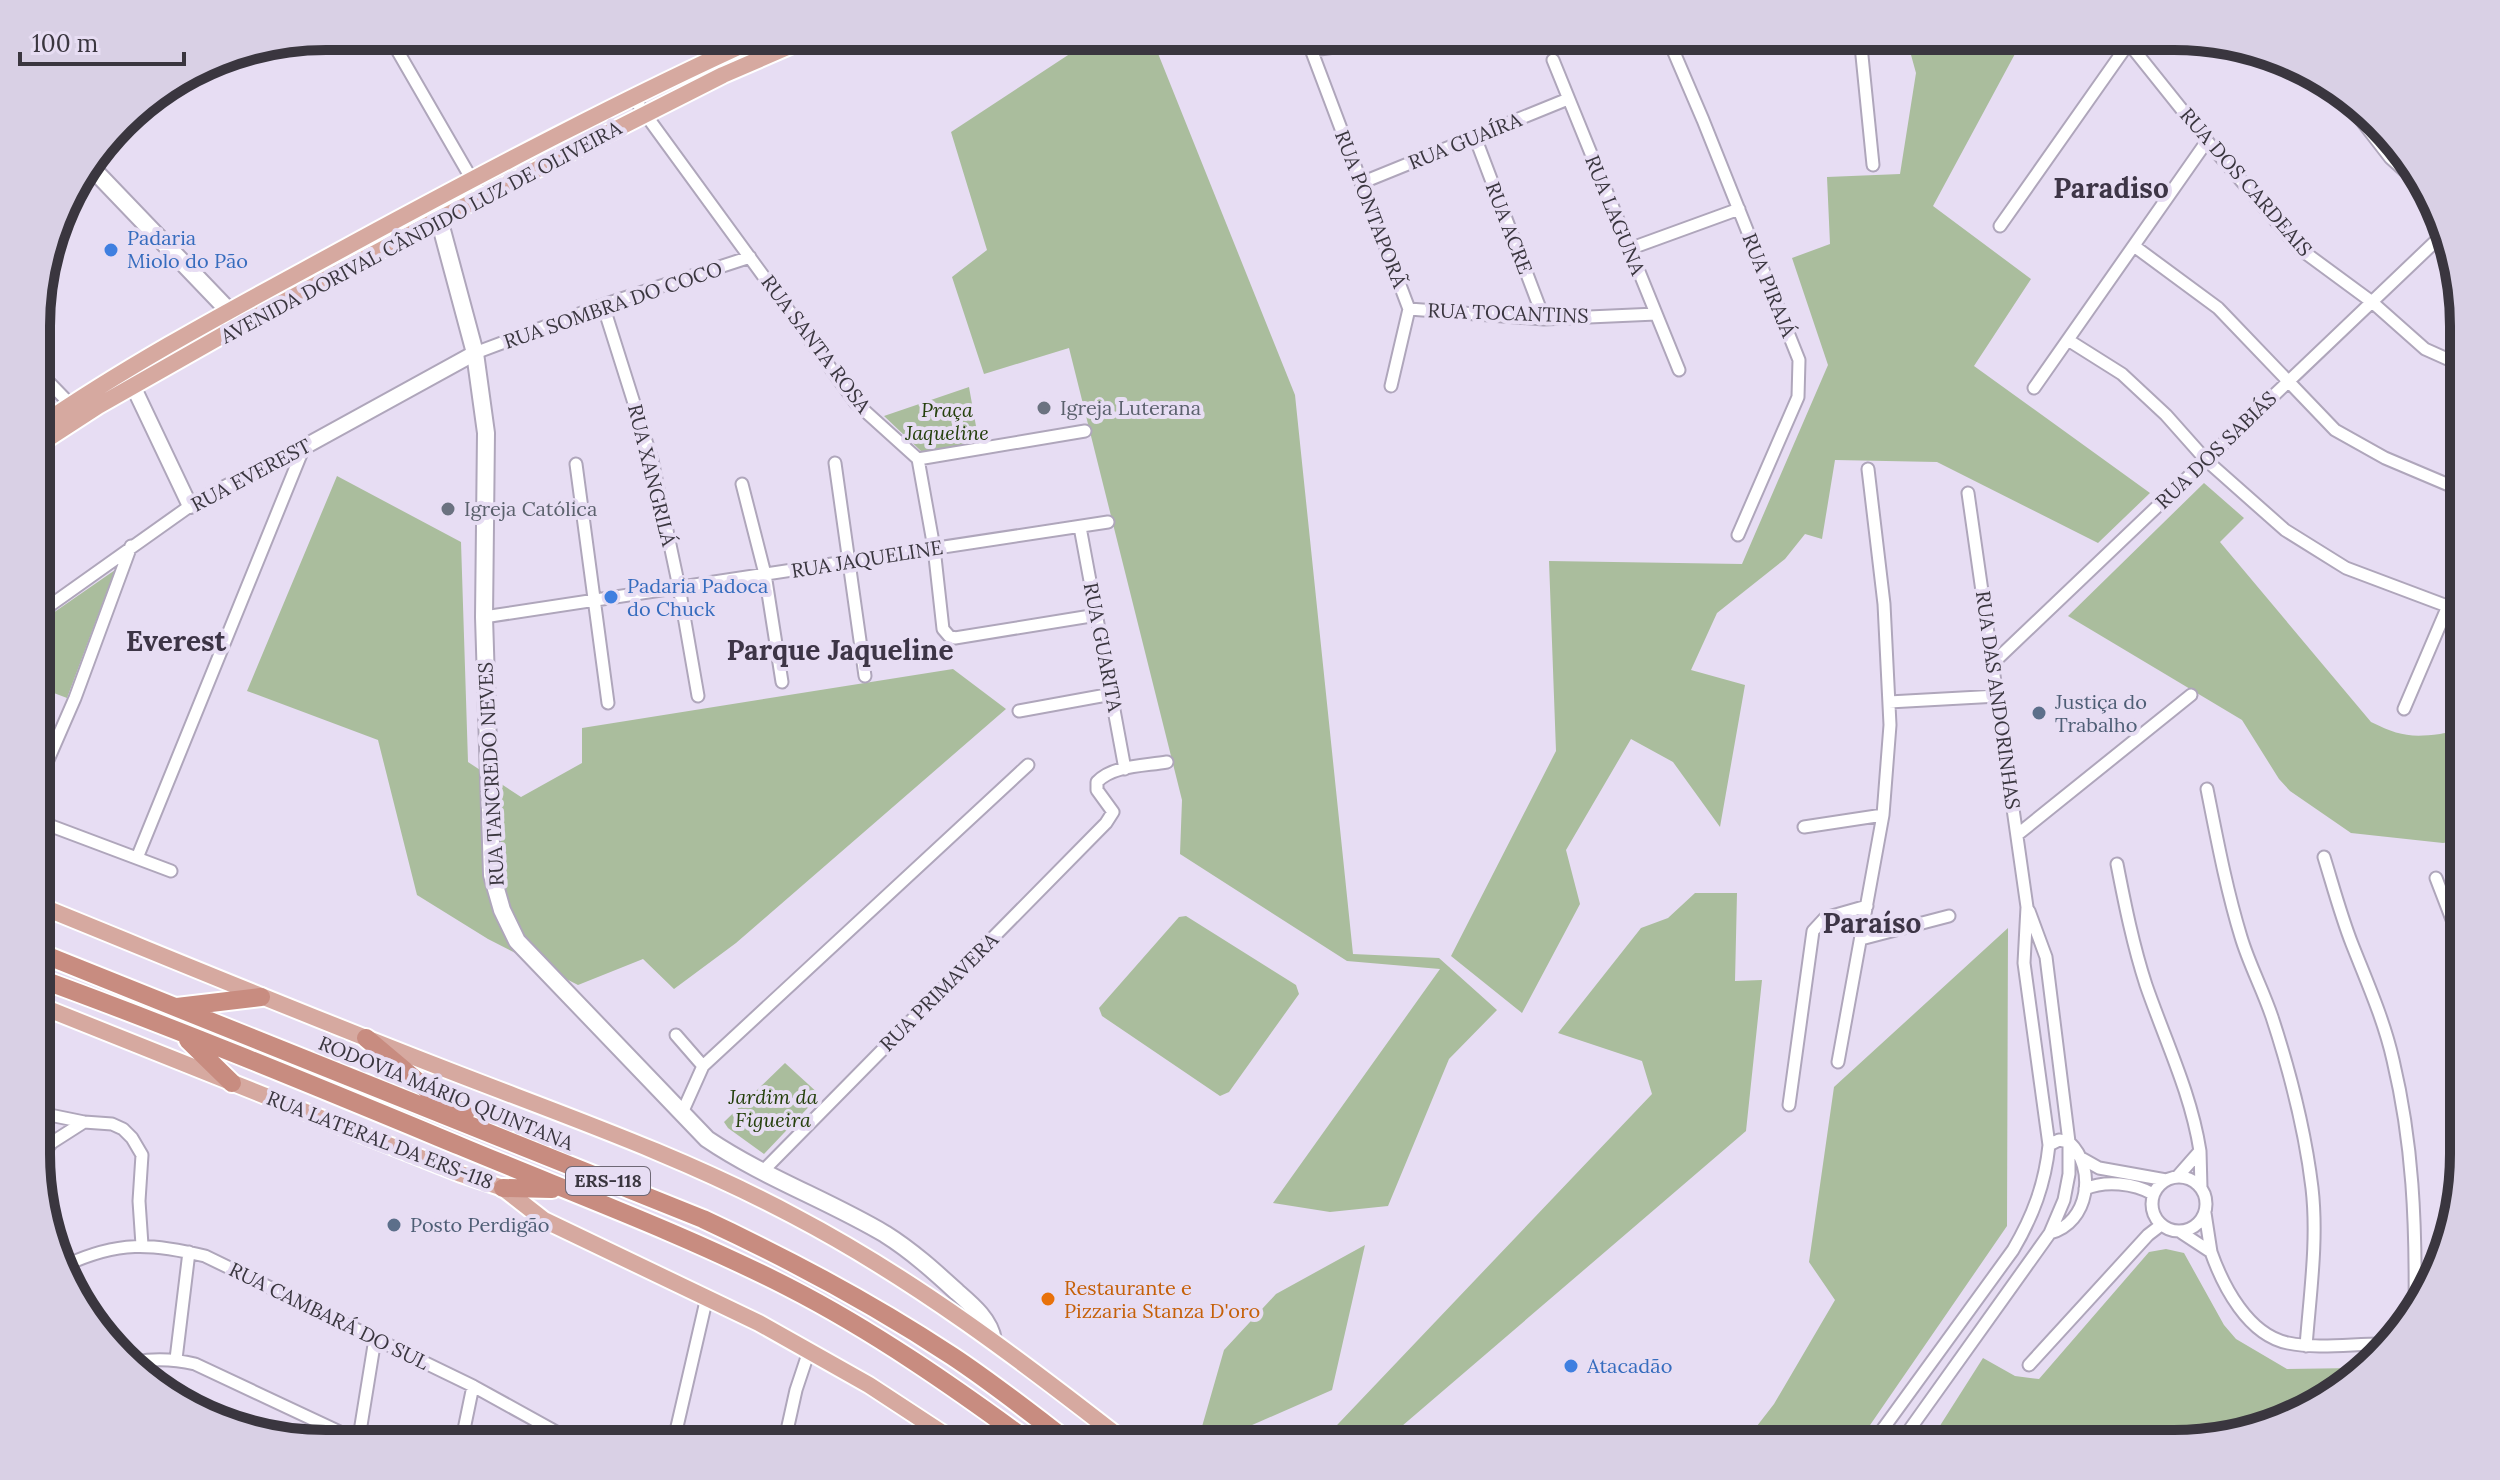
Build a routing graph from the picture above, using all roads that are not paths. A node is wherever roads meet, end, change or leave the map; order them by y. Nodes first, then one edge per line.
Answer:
1 (397, 50) edge
2 (732, 50) edge
3 (781, 50) edge
4 (1312, 50) edge
5 (1673, 50) edge
6 (1861, 50) edge
7 (2121, 50) edge
8 (2138, 50) edge
9 (1553, 60) dead end
10 (632, 96) junction
11 (1568, 99) junction
12 (646, 115) junction
13 (1475, 137) junction
14 (2207, 141) junction
15 (1873, 165) dead end
16 (97, 173) edge
17 (471, 180) junction
18 (1361, 183) junction
19 (482, 197) junction
20 (1739, 209) junction
21 (439, 219) junction
22 (2000, 226) dead end
23 (2436, 241) edge
24 (2134, 246) junction
25 (1629, 249) junction
26 (750, 257) junction
27 (2372, 302) junction
28 (603, 305) junction
29 (1409, 309) junction
30 (1656, 314) junction
31 (233, 319) junction
32 (1544, 319) junction
33 (2068, 340) junction
34 (475, 353) junction
35 (2449, 360) edge
36 (1679, 370) dead end
37 (2288, 382) junction
38 (50, 383) edge
39 (133, 386) junction
40 (1391, 386) dead end
41 (2034, 388) dead end
42 (71, 405) junction
43 (50, 419) edge
44 (1085, 431) dead end
45 (50, 437) edge
46 (304, 447) junction
47 (918, 459) junction
48 (2206, 460) junction
49 (835, 463) dead end
50 (576, 464) dead end
51 (1868, 469) dead end
52 (742, 484) dead end
53 (2449, 485) edge
54 (1968, 493) dead end
55 (190, 506) junction
56 (1108, 522) dead end
57 (1080, 527) junction
58 (1738, 535) dead end
59 (131, 546) junction
60 (934, 548) junction
61 (849, 561) junction
62 (765, 574) junction
63 (679, 587) junction
64 (595, 600) junction
65 (50, 605) edge
66 (2448, 606) joint
67 (1097, 615) junction
68 (484, 617) junction
69 (1993, 663) junction
70 (865, 676) dead end
71 (782, 682) dead end
72 (1112, 694) junction
73 (2191, 695) dead end
74 (698, 696) dead end
75 (1998, 696) junction
76 (1889, 702) junction
77 (608, 703) dead end
78 (2404, 709) dead end
79 (1019, 711) dead end
80 (50, 755) edge
81 (1167, 762) dead end
82 (1028, 765) dead end
83 (1125, 769) junction
84 (2207, 789) dead end
85 (1883, 815) junction
86 (50, 825) edge
87 (1804, 827) dead end
88 (2017, 835) junction
89 (2324, 857) dead end
90 (137, 858) junction
91 (2117, 864) dead end
92 (171, 871) dead end
93 (2436, 878) dead end
94 (1867, 906) junction
95 (2027, 907) junction
96 (50, 910) edge
97 (2449, 912) edge
98 (1949, 916) dead end
99 (1861, 939) junction
100 (50, 957) edge
101 (50, 983) edge
102 (261, 997) junction
103 (175, 1007) junction
104 (50, 1010) edge
105 (180, 1032) junction
106 (676, 1035) dead end
107 (366, 1038) junction
108 (1838, 1062) dead end
109 (703, 1066) junction
110 (232, 1083) junction
111 (1789, 1105) dead end
112 (50, 1111) edge
113 (682, 1113) junction
114 (84, 1122) junction
115 (504, 1139) junction
116 (2069, 1142) junction
117 (50, 1144) edge
118 (2049, 1145) junction
119 (2200, 1151) junction
120 (2083, 1159) junction
121 (764, 1170) junction
122 (2178, 1176) junction
123 (2166, 1180) junction
124 (503, 1188) junction
125 (2201, 1188) junction
126 (563, 1189) junction
127 (2085, 1189) junction
128 (2153, 1194) junction
129 (2205, 1213) junction
130 (2161, 1225) junction
131 (2179, 1231) junction
132 (2050, 1233) junction
133 (142, 1245) junction
134 (189, 1252) junction
135 (2211, 1252) junction
136 (920, 1258) junction
137 (73, 1262) edge
138 (909, 1283) junction
139 (2415, 1287) edge
140 (707, 1297) junction
141 (375, 1339) junction
142 (993, 1340) junction
143 (2373, 1344) edge
144 (2306, 1346) junction
145 (809, 1351) junction
146 (176, 1359) junction
147 (144, 1360) edge
148 (2029, 1365) dead end
149 (473, 1386) junction
150 (925, 1421) junction
151 (1883, 1429) edge
152 (1910, 1429) edge
153 (332, 1430) edge
154 (361, 1430) edge
155 (464, 1430) edge
156 (548, 1430) edge
157 (676, 1430) edge
158 (787, 1430) edge
159 (922, 1430) edge
160 (938, 1430) edge
161 (1006, 1430) edge
162 (1052, 1430) edge
163 (1109, 1430) edge

1 - 17 street
2 - 10 main road, AVENIDA DORIVAL CÂNDIDO LUZ DE OLIVEIRA
3 - 12 main road, AVENIDA DORIVAL CÂNDIDO LUZ DE OLIVEIRA
4 - 18 street, RUA PONTAPORÃ
5 - 20 street, RUA PIRAJÁ
6 - 15 street
7 - 22 street
8 - 14 street, RUA DOS CARDEAIS
9 - 11 street, RUA LAGUNA
10 - 12 street, RUA SANTA ROSA
10 - 17 main road, AVENIDA DORIVAL CÂNDIDO LUZ DE OLIVEIRA
11 - 13 street, RUA GUAÍRA
11 - 25 street, RUA LAGUNA
12 - 19 main road, AVENIDA DORIVAL CÂNDIDO LUZ DE OLIVEIRA
12 - 26 street, RUA SANTA ROSA
13 - 18 street, RUA GUAÍRA
13 - 32 street, RUA ACRE
14 - 24 street
14 - 27 street, RUA DOS CARDEAIS
16 - 31 main road
17 - 19 street
17 - 31 main road, AVENIDA DORIVAL CÂNDIDO LUZ DE OLIVEIRA
18 - 29 street, RUA PONTAPORÃ
19 - 21 main road, AVENIDA DORIVAL CÂNDIDO LUZ DE OLIVEIRA
20 - 25 street
20 - 58 street, RUA PIRAJÁ
21 - 31 main road, AVENIDA DORIVAL CÂNDIDO LUZ DE OLIVEIRA
21 - 34 main road, RUA TANCREDO NEVES
23 - 27 street, RUA DOS SABIÁS
24 - 33 street
24 - 37 street
25 - 30 street, RUA LAGUNA
26 - 28 street, RUA SOMBRA DO COCO
26 - 47 street, RUA SANTA ROSA
27 - 35 street, RUA DOS CARDEAIS
27 - 37 street, RUA DOS SABIÁS
28 - 34 street, RUA SOMBRA DO COCO
28 - 63 street, RUA XANGRILÁ
29 - 32 street, RUA TOCANTINS
29 - 40 street, RUA PONTAPORÃ
30 - 32 street, RUA TOCANTINS
30 - 36 street, RUA LAGUNA
31 - 39 main road, AVENIDA DORIVAL CÂNDIDO LUZ DE OLIVEIRA
31 - 42 main road, AVENIDA DORIVAL CÂNDIDO LUZ DE OLIVEIRA
33 - 41 street
33 - 48 street
34 - 46 street, RUA EVEREST
34 - 68 main road, RUA TANCREDO NEVES
37 - 48 street, RUA DOS SABIÁS
37 - 53 street
38 - 42 street
39 - 45 main road, AVENIDA DORIVAL CÂNDIDO LUZ DE OLIVEIRA
39 - 55 street
42 - 43 main road, AVENIDA DORIVAL CÂNDIDO LUZ DE OLIVEIRA
44 - 47 street
46 - 55 street, RUA EVEREST
46 - 90 street
47 - 60 street
48 - 66 street
48 - 69 street, RUA DOS SABIÁS
49 - 61 street
50 - 64 street
51 - 76 street
52 - 62 street
54 - 69 street, RUA DAS ANDORINHAS
55 - 59 street, RUA EVEREST
56 - 57 street, RUA JAQUELINE
57 - 60 street, RUA JAQUELINE
57 - 67 street, RUA GUARITA
59 - 65 street, RUA EVEREST
59 - 80 street
60 - 61 street, RUA JAQUELINE
60 - 67 street
61 - 62 street, RUA JAQUELINE
61 - 70 street
62 - 63 street, RUA JAQUELINE
62 - 71 street
63 - 64 street, RUA JAQUELINE
63 - 74 street, RUA XANGRILÁ
64 - 68 street, RUA JAQUELINE
64 - 77 street
66 - 78 street
67 - 72 street, RUA GUARITA
68 - 113 main road, RUA TANCREDO NEVES
69 - 75 street, RUA DAS ANDORINHAS
72 - 79 street
72 - 83 street, RUA GUARITA
73 - 88 street
75 - 76 street
75 - 88 street, RUA DAS ANDORINHAS
76 - 85 street
81 - 83 street
82 - 109 street
83 - 121 street, RUA PRIMAVERA
84 - 144 street
85 - 87 street
85 - 94 street
86 - 90 street
88 - 95 street, RUA DAS ANDORINHAS
89 - 139 street
90 - 92 street
91 - 119 street
93 - 97 street
94 - 99 street
94 - 111 street
95 - 116 street
95 - 118 street
96 - 102 main road
98 - 99 street
99 - 108 street
100 - 103 highway, RODOVIA MÁRIO QUINTANA / ERS-118
101 - 105 highway, RODOVIA MÁRIO QUINTANA / ERS-118
102 - 103 highway
102 - 107 main road
103 - 115 highway, RODOVIA MÁRIO QUINTANA / ERS-118
104 - 110 main road, RUA LATERAL DA ERS-118
105 - 110 highway
105 - 126 highway, RODOVIA MÁRIO QUINTANA / ERS-118
106 - 109 street
107 - 115 highway
107 - 138 main road
109 - 113 street
110 - 124 main road, RUA LATERAL DA ERS-118
112 - 114 street
113 - 121 main road, RUA TANCREDO NEVES
114 - 117 street
114 - 133 street
115 - 162 highway, RODOVIA MÁRIO QUINTANA / ERS-118
116 - 118 street
116 - 120 street
116 - 132 street
118 - 151 street
119 - 122 street
119 - 125 street
120 - 123 street
120 - 127 street
121 - 136 main road, RUA TANCREDO NEVES
122 - 123 street
122 - 125 street
123 - 128 street
124 - 126 highway
124 - 140 main road, RUA LATERAL DA ERS-118
125 - 129 street
126 - 161 highway, RODOVIA MÁRIO QUINTANA / ERS-118
127 - 128 street
127 - 132 street
128 - 130 street
129 - 131 street
129 - 135 street
130 - 131 street
130 - 148 street
131 - 135 street
132 - 152 street
133 - 134 street, RUA CAMBARÁ DO SUL
133 - 137 street, RUA CAMBARÁ DO SUL
134 - 141 street, RUA CAMBARÁ DO SUL
134 - 146 street
135 - 144 street
136 - 138 main road
136 - 142 main road, RUA TANCREDO NEVES
138 - 142 main road
140 - 145 main road, RUA LATERAL DA ERS-118
140 - 157 street
141 - 149 street, RUA CAMBARÁ DO SUL
141 - 154 street
142 - 163 main road
143 - 144 street
145 - 150 main road, RUA LATERAL DA ERS-118
145 - 158 street
146 - 147 street
146 - 153 street
149 - 155 street
149 - 156 street, RUA CAMBARÁ DO SUL
150 - 159 street
150 - 160 main road, RUA LATERAL DA ERS-118

